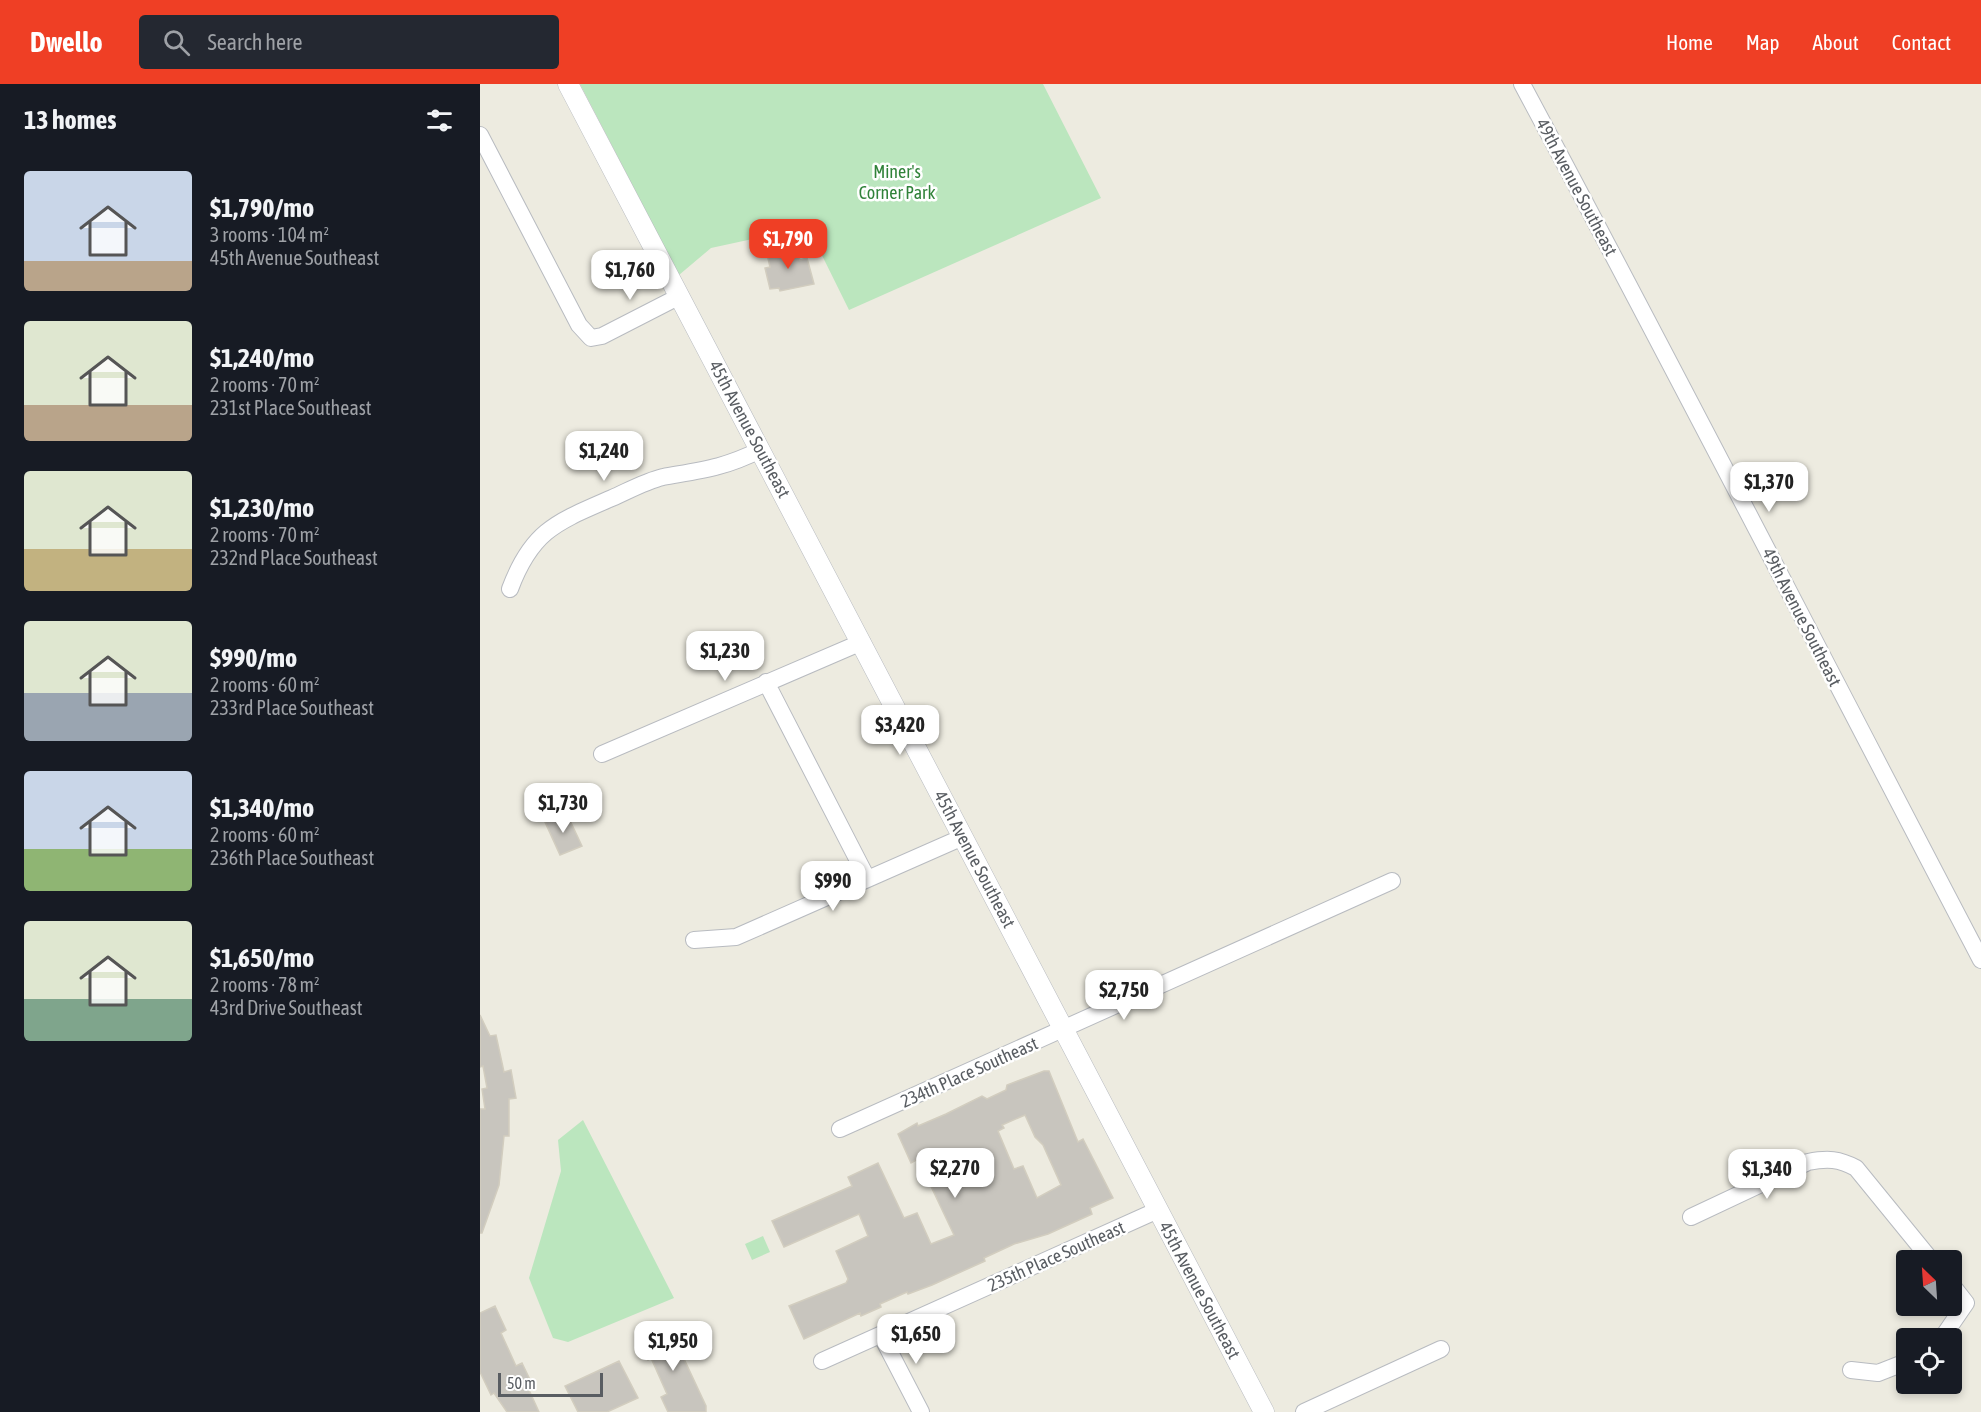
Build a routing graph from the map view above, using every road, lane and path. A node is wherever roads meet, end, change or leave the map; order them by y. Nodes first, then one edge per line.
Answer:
1 (568, 84) edge
2 (1522, 84) edge
3 (480, 135) edge
4 (680, 296) junction
5 (760, 450) junction
6 (510, 589) dead end
7 (862, 642) junction
8 (766, 682) junction
9 (602, 754) dead end
10 (963, 837) junction
11 (867, 878) junction
12 (1392, 881) dead end
13 (694, 940) dead end
14 (1981, 960) edge
15 (1064, 1029) junction
16 (840, 1129) dead end
17 (1158, 1210) junction
18 (1691, 1217) dead end
19 (1923, 1250) edge
20 (1962, 1294) edge
21 (1974, 1305) edge
22 (1952, 1328) edge
23 (881, 1335) junction
24 (1441, 1350) dead end
25 (822, 1361) dead end
26 (1896, 1366) edge
27 (1851, 1370) dead end
28 (921, 1412) edge
29 (1264, 1412) edge
30 (1304, 1412) edge

1 - 4 street, 45th Avenue Southeast
2 - 14 street, 49th Avenue Southeast
3 - 4 street
4 - 5 street, 45th Avenue Southeast
5 - 6 street
5 - 7 street, 45th Avenue Southeast
7 - 8 street
7 - 10 street, 45th Avenue Southeast
8 - 9 street
8 - 11 street
10 - 11 street
10 - 15 street, 45th Avenue Southeast
11 - 13 street
12 - 15 street, 234th Place Southeast
15 - 16 street, 234th Place Southeast
15 - 17 street, 45th Avenue Southeast
17 - 23 street, 235th Place Southeast
17 - 29 street, 45th Avenue Southeast
18 - 19 street
20 - 21 street
21 - 22 street
23 - 25 street, 235th Place Southeast
23 - 28 street
24 - 30 street
26 - 27 street

